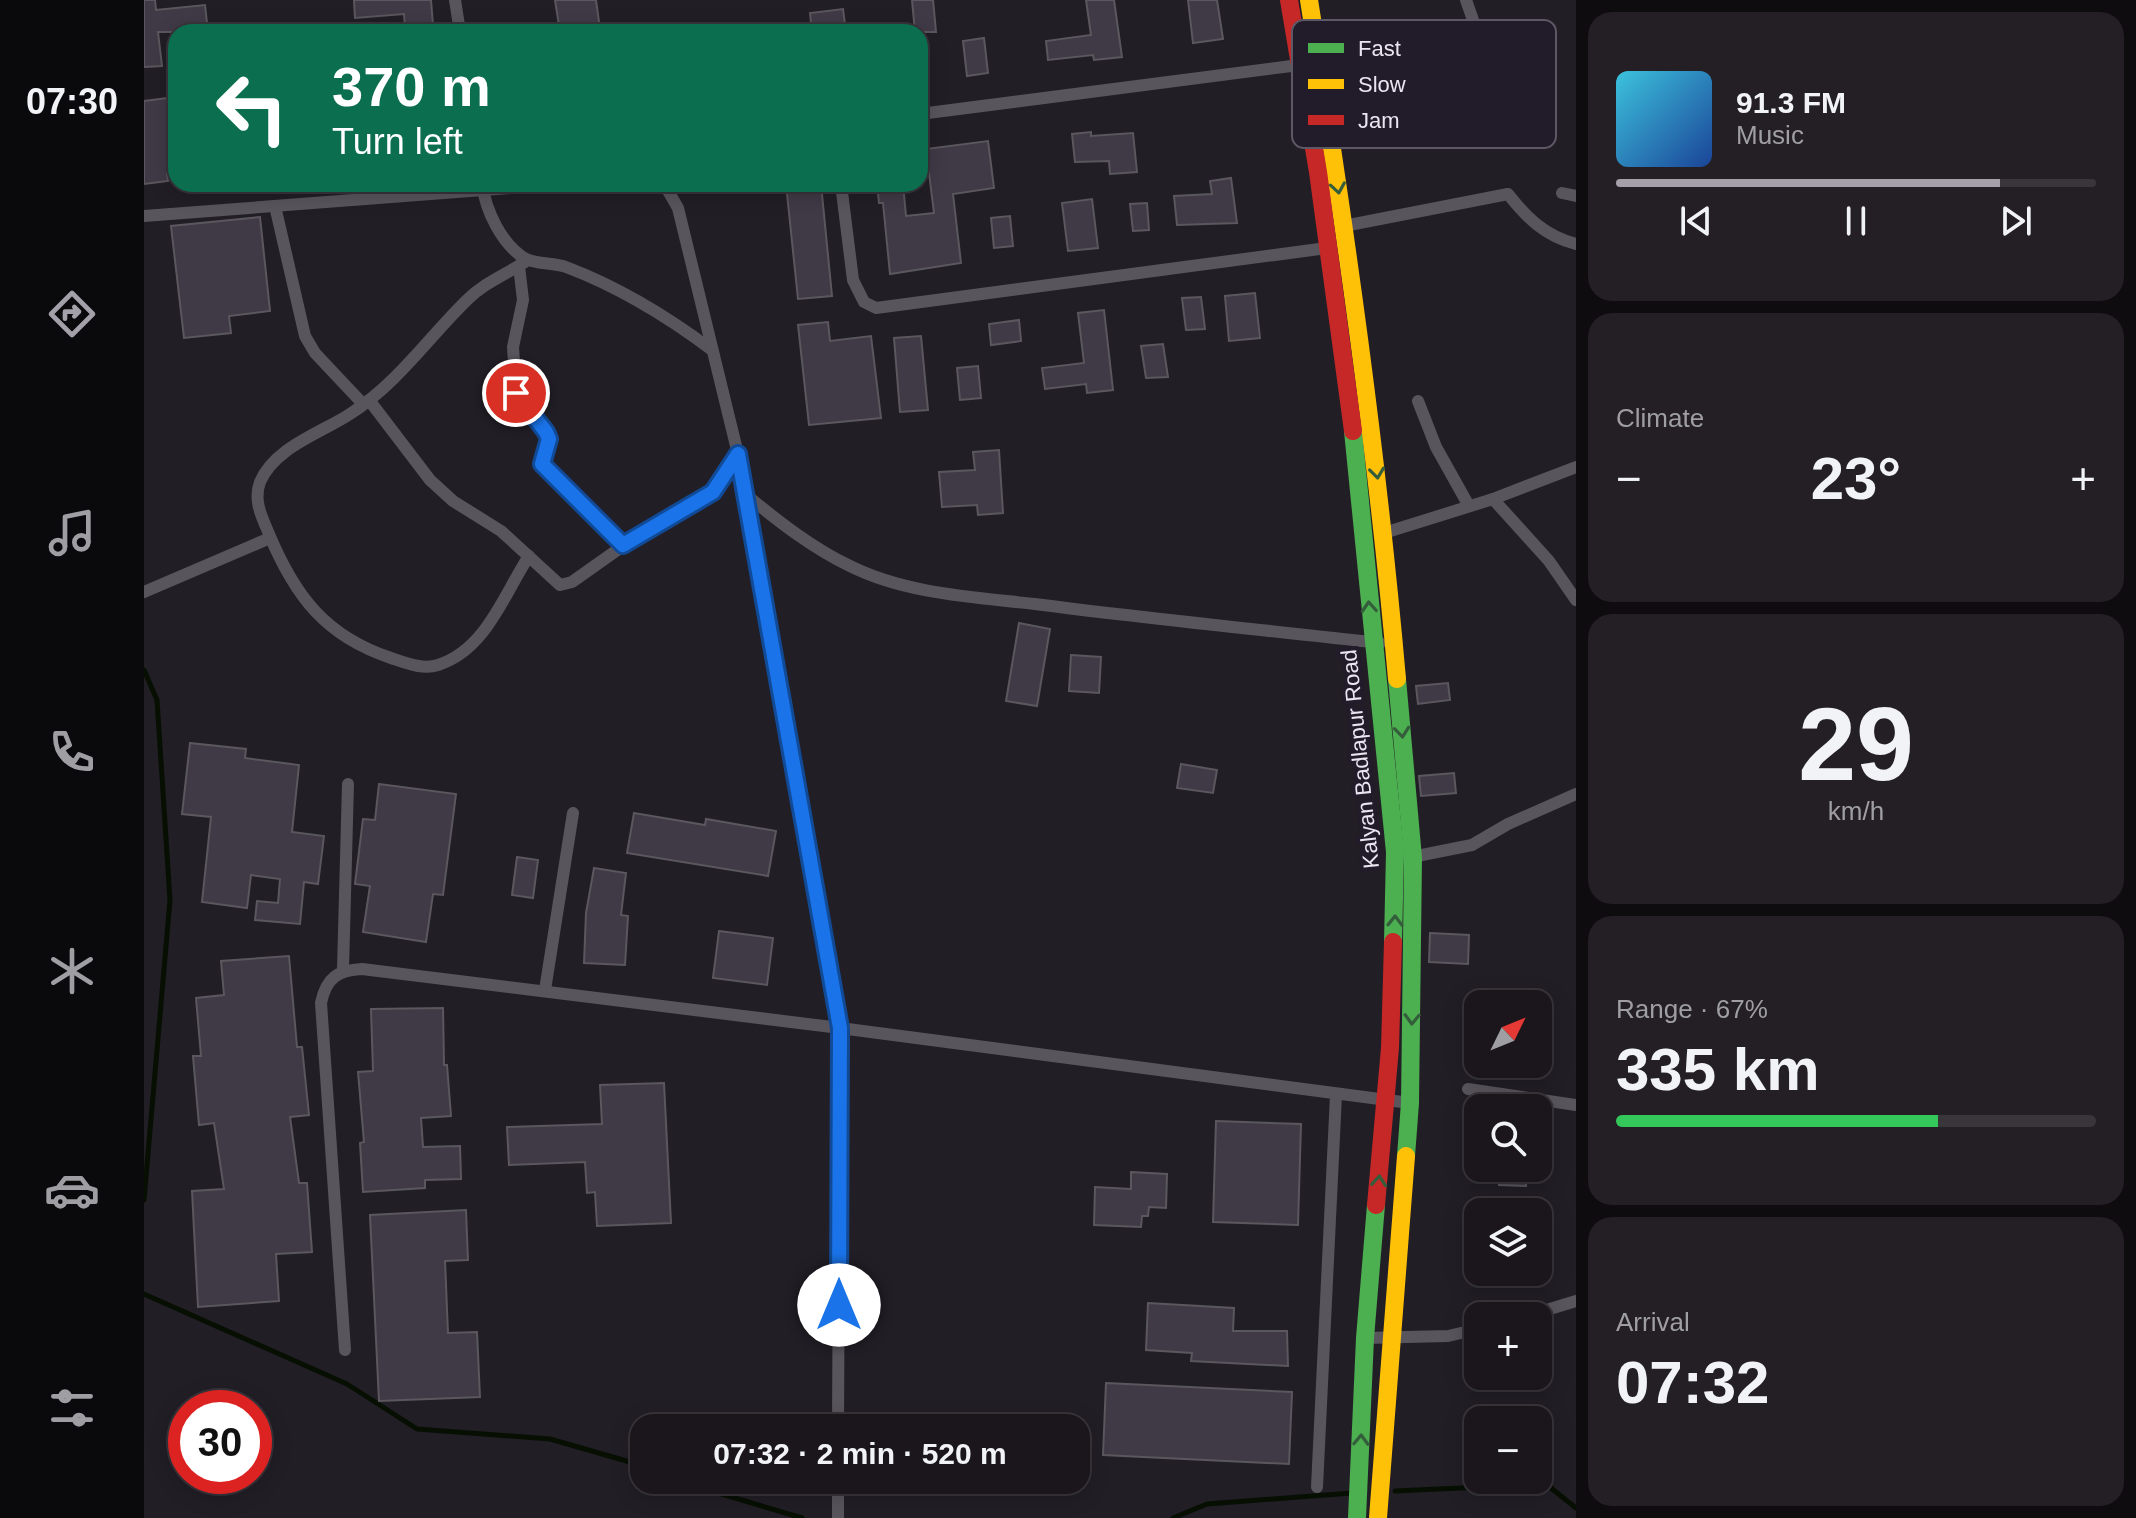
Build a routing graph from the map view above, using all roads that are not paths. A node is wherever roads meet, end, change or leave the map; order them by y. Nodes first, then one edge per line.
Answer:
1 (455, 0) edge
2 (1289, 0) edge
3 (1309, 0) edge
4 (1466, 0) edge
5 (1292, 20) edge
6 (1312, 20) edge
7 (1472, 20) edge
8 (459, 24) edge
9 (1292, 66) edge
10 (928, 113) edge
11 (1312, 148) edge
12 (1332, 148) edge
13 (428, 192) edge
14 (484, 192) edge
15 (669, 192) edge
16 (842, 192) edge
17 (1562, 193) dead end
18 (1576, 196) edge
19 (275, 206) junction
20 (144, 216) edge
21 (1344, 226) junction
22 (1576, 244) edge
23 (1348, 245) junction
24 (1327, 248) junction
25 (523, 263) junction
26 (712, 350) junction
27 (1418, 401) dead end
28 (366, 402) junction
29 (1372, 432) junction
30 (1353, 434) junction
31 (738, 454) junction
32 (1576, 467) edge
33 (745, 494) junction
34 (1493, 499) junction
35 (1469, 506) junction
36 (1384, 533) junction
37 (270, 538) junction
38 (623, 545) junction
39 (529, 556) junction
40 (144, 592) edge
41 (1576, 600) edge
42 (1372, 642) junction
43 (1393, 644) junction
44 (348, 784) dead end
45 (1576, 794) edge
46 (573, 813) dead end
47 (1404, 858) junction
48 (343, 969) junction
49 (545, 990) junction
50 (840, 1028) junction
51 (1468, 1089) dead end
52 (1336, 1095) junction
53 (1385, 1100) junction
54 (1410, 1103) junction
55 (1576, 1105) edge
56 (1576, 1301) edge
57 (1552, 1308) edge
58 (1464, 1332) edge
59 (1365, 1338) junction
60 (1390, 1339) junction
61 (345, 1350) dead end
62 (838, 1414) edge
63 (1360, 1476) junction
64 (1380, 1476) junction
65 (1317, 1487) dead end
66 (838, 1494) edge
67 (838, 1518) edge
68 (1357, 1518) edge
69 (1378, 1518) edge

1 - 8 street
2 - 5 main road, Kalyan Badlapur Road
3 - 6 main road, Kalyan Badlapur Road
4 - 7 street
9 - 10 street
11 - 24 main road, Kalyan Badlapur Road
12 -> 21 main road, Kalyan Badlapur Road
13 - 19 street
14 - 25 street
15 - 26 street
16 - 24 street
17 - 18 street
19 - 20 street
19 - 28 street
21 - 22 street
21 - 23 main road, Kalyan Badlapur Road
23 - 24 main road
23 - 29 main road, Kalyan Badlapur Road
24 - 30 main road, Kalyan Badlapur Road
25 - 26 street
25 - 28 street
25 - 38 street
26 - 31 street
27 - 35 street
28 - 37 street
28 - 39 street
29 - 30 main road
29 -> 36 main road, Kalyan Badlapur Road
42 -> 30 main road, Kalyan Badlapur Road
31 - 33 street
31 - 38 street
32 - 34 street
33 - 42 street
33 - 50 street
34 - 35 street
34 - 41 street
35 - 36 street
36 - 43 main road, Kalyan Badlapur Road
37 - 39 street
37 - 40 street
38 - 39 street
42 - 43 street
42 - 47 main road, Kalyan Badlapur Road
43 -> 47 main road, Kalyan Badlapur Road
44 - 48 street
45 - 47 street
46 - 49 street
53 -> 47 main road, Kalyan Badlapur Road
47 -> 54 main road, Kalyan Badlapur Road
48 - 49 street
48 - 61 street
49 - 50 street
50 - 52 street
50 - 62 street
51 - 55 street
52 - 53 street
52 - 65 street
53 - 54 street
59 -> 53 main road, Kalyan Badlapur Road
54 - 60 main road, Kalyan Badlapur Road
56 - 57 street
58 - 60 street
59 - 60 street
63 -> 59 main road, Kalyan Badlapur Road
60 - 64 main road, Kalyan Badlapur Road
63 - 64 main road
63 - 68 main road, Kalyan Badlapur Road
64 - 69 main road, Kalyan Badlapur Road
66 - 67 street

